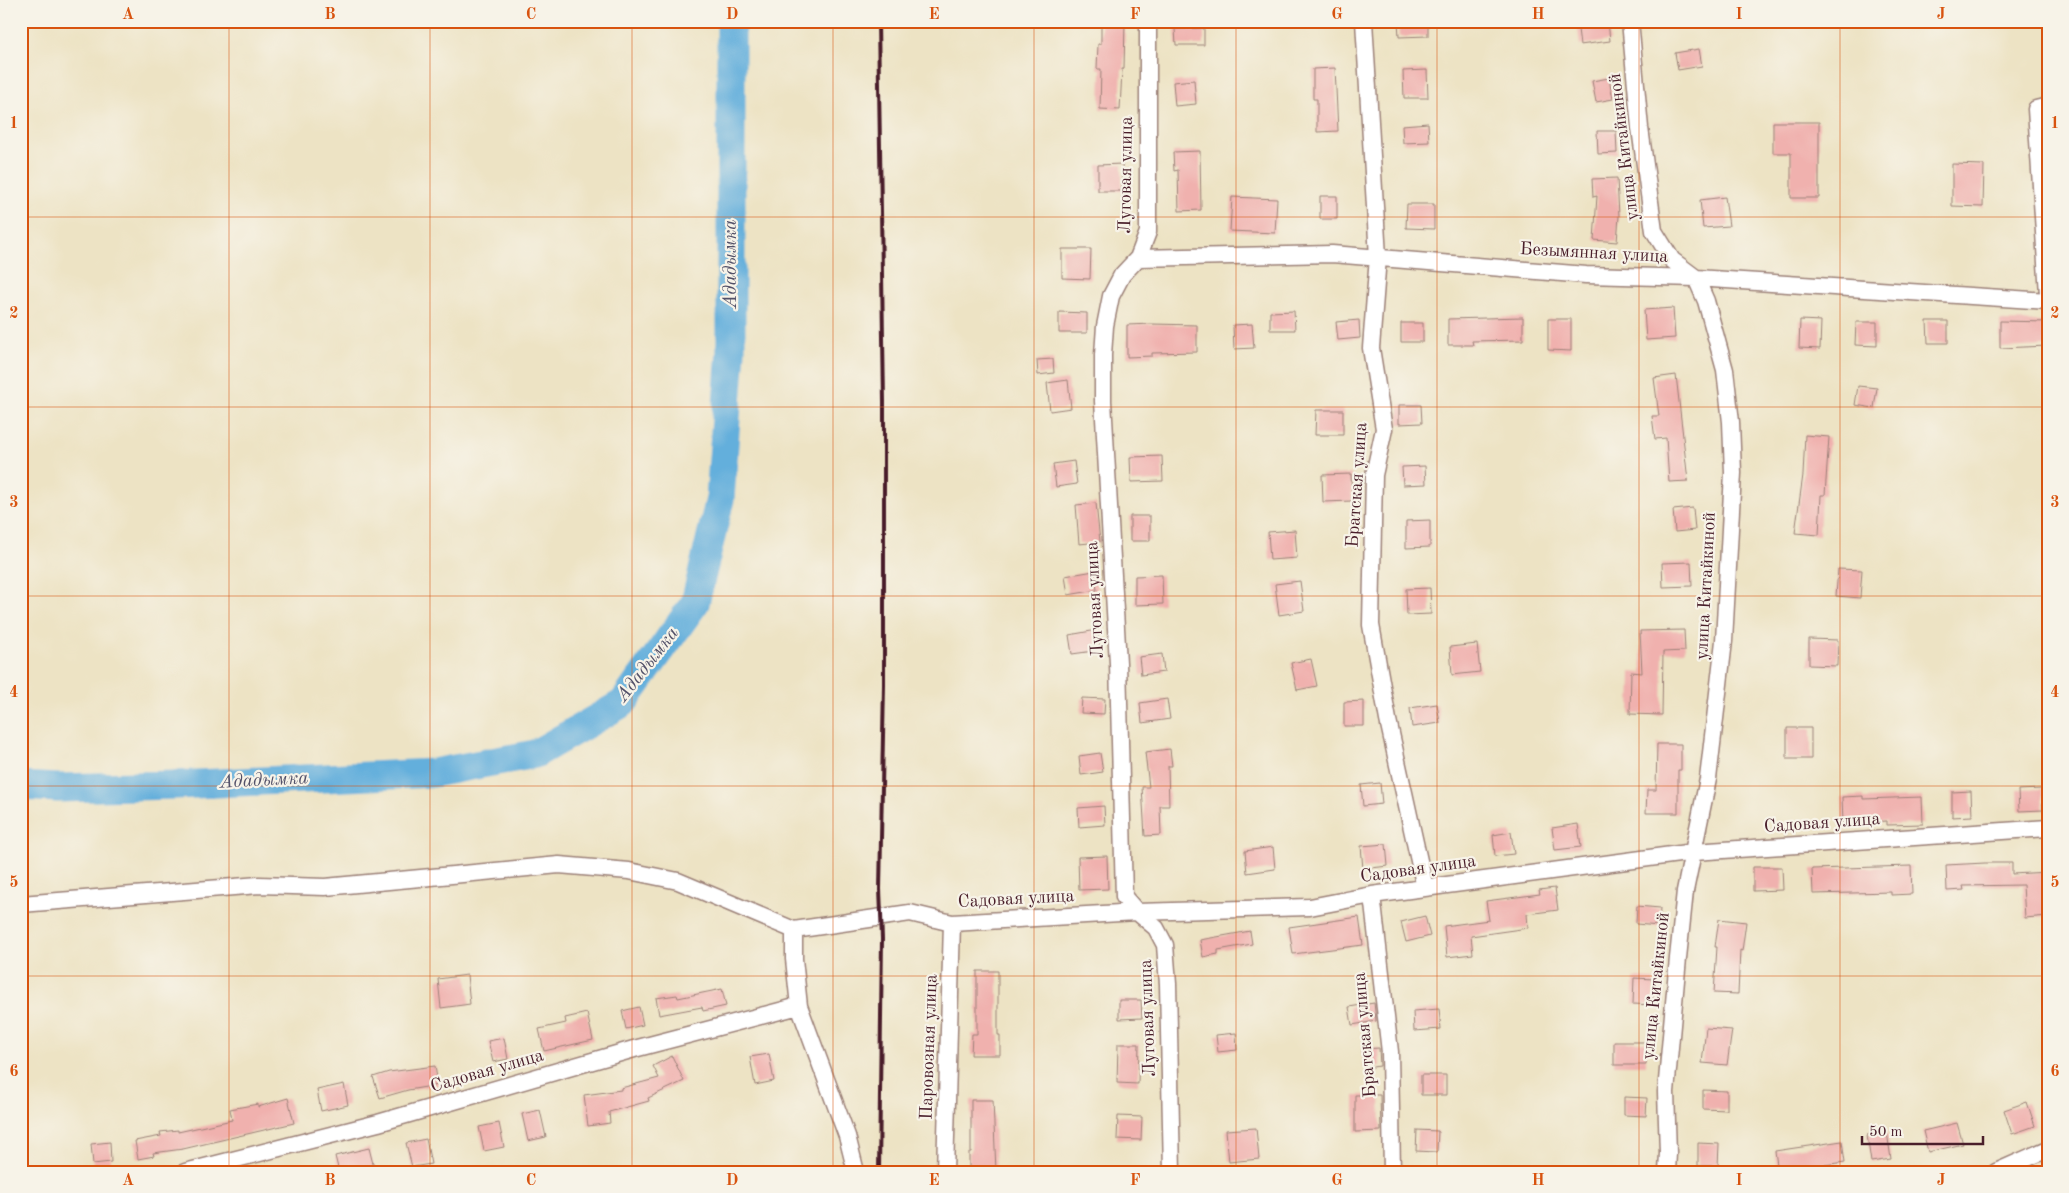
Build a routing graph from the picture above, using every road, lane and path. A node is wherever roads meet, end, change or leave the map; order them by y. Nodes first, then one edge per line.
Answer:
1 (1148, 21) edge
2 (1364, 21) edge
3 (1630, 21) edge
4 (2048, 106) edge
5 (1378, 257) junction
6 (1138, 258) junction
7 (1696, 278) junction
8 (2048, 294) edge
9 (2048, 301) edge
10 (2048, 828) edge
11 (1694, 852) junction
12 (1425, 888) junction
13 (1372, 895) junction
14 (21, 904) edge
15 (1137, 912) junction
16 (952, 923) junction
17 (794, 930) junction
18 (799, 1006) junction
19 (2048, 1149) edge
20 (185, 1172) edge
21 (856, 1172) edge
22 (945, 1172) edge
23 (1172, 1172) edge
24 (1392, 1172) edge
25 (1667, 1172) edge
26 (1996, 1172) edge

1 - 6 street, Луговая улица
2 - 5 street, Братская улица
3 - 7 street, улица Китайкиной
4 - 8 street
5 - 6 street, Безымянная улица
5 - 7 street, Безымянная улица
5 - 12 street, Братская улица
6 - 15 street, Луговая улица
7 - 9 street, Безымянная улица
7 - 11 street, улица Китайкиной
10 - 11 street, Садовая улица
11 - 12 street, Садовая улица
11 - 25 street, улица Китайкиной
12 - 13 street, Садовая улица
13 - 15 street, Садовая улица
13 - 24 street, Братская улица
14 - 17 street
15 - 16 street, Садовая улица
15 - 23 street, Луговая улица
16 - 17 street, Садовая улица
16 - 22 street, Паровозная улица
17 - 18 street
18 - 20 street, Садовая улица
18 - 21 street
19 - 26 street

